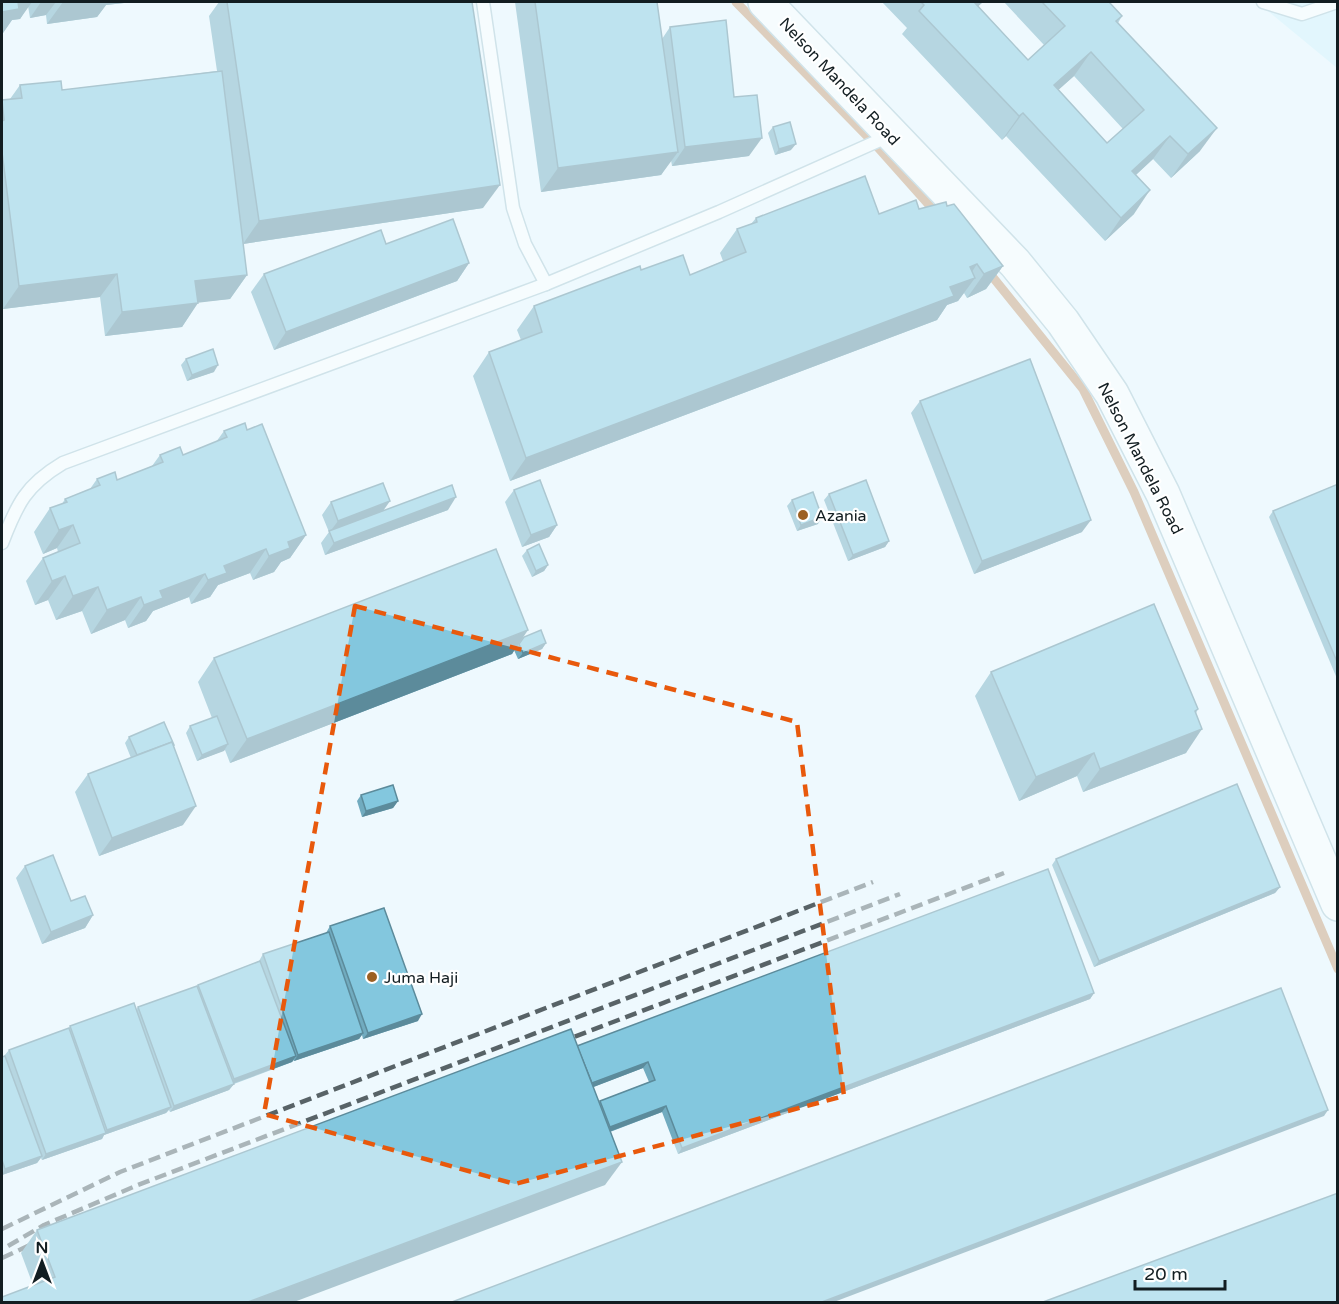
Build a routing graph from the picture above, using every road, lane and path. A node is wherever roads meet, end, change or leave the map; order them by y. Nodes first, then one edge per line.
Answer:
1 (483, 2) edge
2 (765, 2) edge
3 (1263, 2) edge
4 (1337, 2) edge
5 (890, 135) junction
6 (546, 284) junction
7 (2, 543) edge
8 (1338, 904) edge

1 - 6 lane
2 - 5 main road, Nelson Mandela Road
3 - 4 lane
5 - 6 lane
5 - 8 main road, Nelson Mandela Road
6 - 7 lane

